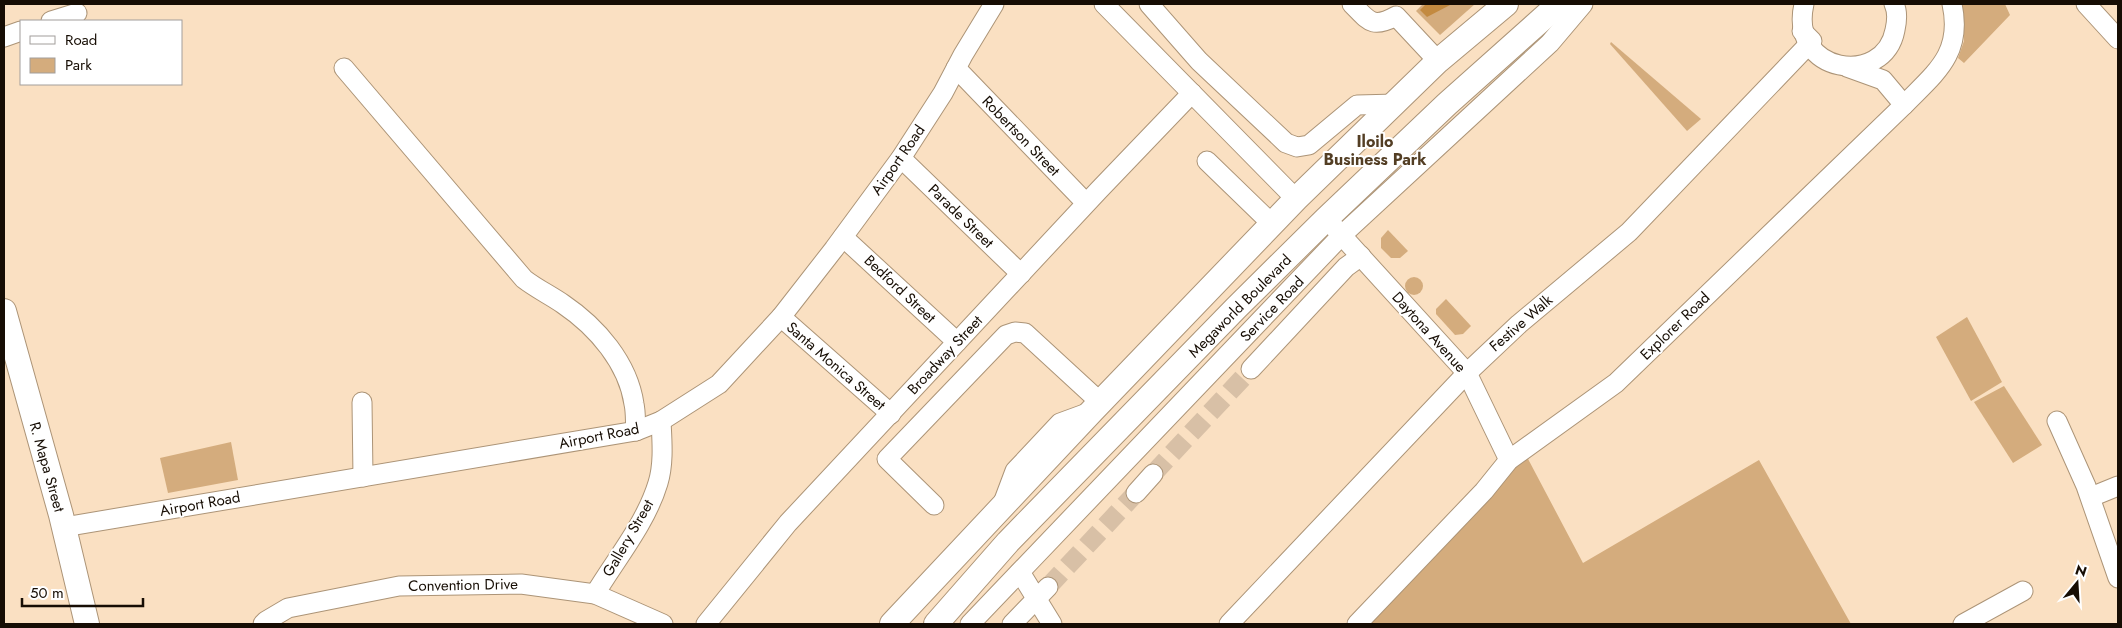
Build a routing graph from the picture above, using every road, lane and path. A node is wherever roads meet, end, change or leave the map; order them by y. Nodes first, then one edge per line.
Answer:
1 (994, 4) edge
2 (1149, 4) edge
3 (1352, 4) edge
4 (1506, 4) edge
5 (1559, 4) edge
6 (1584, 4) edge
7 (1804, 4) edge
8 (1894, 4) edge
9 (1952, 4) edge
10 (2086, 4) edge
11 (1112, 6) edge
12 (1402, 10) edge
13 (77, 13) dead end
14 (54, 20) edge
15 (20, 31) edge
16 (1802, 31) junction
17 (4, 37) edge
18 (2118, 39) edge
19 (1438, 61) junction
20 (1846, 67) junction
21 (344, 68) dead end
22 (956, 68) junction
23 (1192, 93) junction
24 (1396, 104) junction
25 (1904, 105) junction
26 (901, 158) junction
27 (1206, 161) dead end
28 (1296, 199) junction
29 (1086, 203) junction
30 (1272, 224) junction
31 (1334, 227) junction
32 (843, 237) junction
33 (1361, 256) junction
34 (1021, 274) junction
35 (4, 311) edge
36 (781, 317) junction
37 (958, 342) junction
38 (8, 345) edge
39 (1251, 369) tunnel mouth
40 (1467, 373) junction
41 (362, 402) dead end
42 (1096, 407) junction
43 (891, 414) junction
44 (661, 421) junction
45 (2057, 421) dead end
46 (636, 431) junction
47 (866, 440) junction
48 (887, 459) junction
49 (1509, 460) junction
50 (1153, 474) tunnel mouth
51 (363, 477) junction
52 (2118, 486) edge
53 (1136, 492) tunnel mouth
54 (2090, 497) junction
55 (934, 505) dead end
56 (64, 527) junction
57 (1020, 572) junction
58 (2118, 578) edge
59 (2023, 591) dead end
60 (1042, 593) junction
61 (594, 594) junction
62 (87, 624) edge
63 (263, 624) edge
64 (663, 624) edge
65 (706, 624) edge
66 (892, 624) edge
67 (936, 624) edge
68 (970, 624) edge
69 (1012, 624) edge
70 (1052, 624) edge
71 (1230, 624) edge
72 (1356, 624) edge
73 (1964, 624) edge

1 - 22 street, Airport Road
2 - 24 street
3 - 12 street
4 - 19 main road
5 - 31 main road, Megaworld Boulevard
6 - 31 street, Service Road
7 - 16 street
8 - 20 street
9 - 25 street, Explorer Road
10 - 18 street
11 - 23 street
12 - 19 street
13 - 14 street
15 - 17 street
16 - 20 street
16 - 40 street, Festive Walk
19 - 24 main road
20 - 25 street
21 - 46 street
22 - 26 street, Airport Road
22 - 29 street, Robertson Street
23 - 28 street
23 - 29 street, Broadway Street
24 - 28 main road
25 - 49 street, Explorer Road
26 - 32 street, Airport Road
26 - 34 street, Parade Street
27 - 30 street
28 - 30 main road
29 - 34 street, Broadway Street
30 - 42 main road
31 - 33 street, Daytona Avenue
31 - 57 street, Service Road
31 - 67 main road, Megaworld Boulevard
32 - 36 street, Airport Road
32 - 37 street, Bedford Street
33 - 39 street
33 - 40 street, Daytona Avenue
34 - 37 street, Broadway Street
35 - 38 main road, R. Mapa Street
36 - 43 street, Santa Monica Street
36 - 44 street, Airport Road
37 - 43 street, Broadway Street
38 - 56 main road, R. Mapa Street
40 - 49 street, Daytona Avenue
40 - 71 street, Festive Walk
41 - 51 street
42 - 48 street
42 - 66 main road
43 - 47 street, Broadway Street
44 - 46 street, Airport Road
44 - 61 street, Gallery Street
45 - 54 street
46 - 51 street, Airport Road
47 - 48 street
47 - 65 street, Broadway Street
48 - 55 street
49 - 72 street, Explorer Road
50 - 53 street
51 - 56 street, Airport Road
52 - 54 street
54 - 58 street
56 - 62 main road, R. Mapa Street
57 - 60 street
57 - 68 street, Service Road
59 - 73 street
60 - 69 street
60 - 70 street
61 - 63 street, Convention Drive
61 - 64 street, Convention Drive

